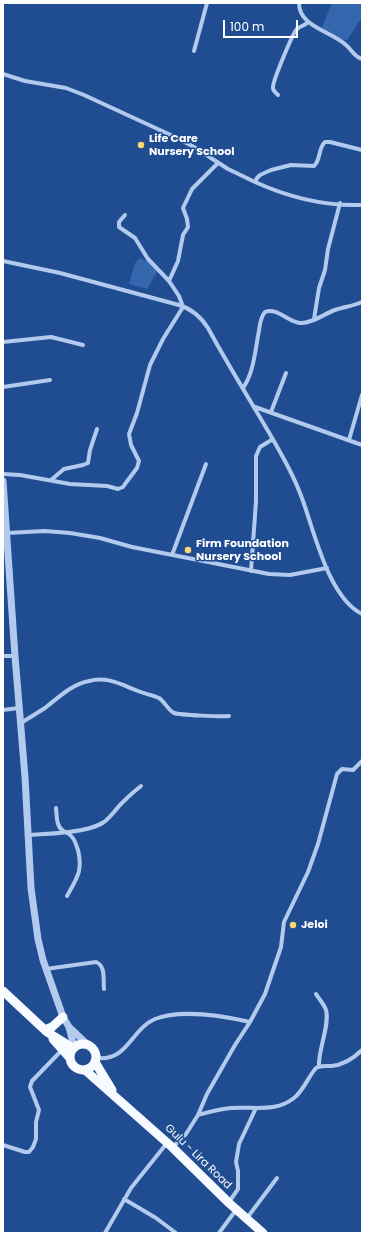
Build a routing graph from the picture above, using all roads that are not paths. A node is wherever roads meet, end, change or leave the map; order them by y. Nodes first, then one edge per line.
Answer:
1 (207, 3) edge
2 (299, 3) edge
3 (308, 22) junction
4 (194, 51) dead end
5 (362, 59) edge
6 (3, 74) edge
7 (278, 95) dead end
8 (362, 150) edge
9 (218, 163) junction
10 (255, 182) junction
11 (340, 203) junction
12 (360, 205) dead end
13 (125, 215) dead end
14 (3, 261) edge
15 (169, 281) junction
16 (362, 302) edge
17 (183, 307) junction
18 (314, 319) junction
19 (3, 342) edge
20 (83, 345) dead end
21 (286, 373) dead end
22 (50, 380) dead end
23 (3, 387) edge
24 (243, 388) junction
25 (362, 395) edge
26 (254, 407) junction
27 (271, 412) junction
28 (97, 429) dead end
29 (273, 439) junction
30 (349, 440) junction
31 (362, 445) edge
32 (206, 464) dead end
33 (3, 474) edge
34 (50, 480) junction
35 (3, 481) edge
36 (7, 533) junction
37 (6, 546) edge
38 (172, 555) junction
39 (327, 568) junction
40 (251, 571) junction
41 (362, 614) edge
42 (3, 656) edge
43 (15, 656) junction
44 (20, 708) junction
45 (3, 710) edge
46 (229, 716) dead end
47 (21, 723) junction
48 (362, 761) edge
49 (141, 786) dead end
50 (56, 808) dead end
51 (67, 832) junction
52 (28, 835) junction
53 (68, 896) dead end
54 (46, 969) junction
55 (104, 989) dead end
56 (3, 991) edge
57 (316, 994) dead end
58 (63, 1017) junction
59 (250, 1022) junction
60 (69, 1027) junction
61 (46, 1031) junction
62 (87, 1044) junction
63 (73, 1048) junction
64 (62, 1050) junction
65 (362, 1050) edge
66 (70, 1058) junction
67 (96, 1060) junction
68 (319, 1066) junction
69 (85, 1070) junction
70 (117, 1099) junction
71 (256, 1108) junction
72 (198, 1115) junction
73 (170, 1145) junction
74 (3, 1146) edge
75 (277, 1178) dead end
76 (124, 1199) junction
77 (229, 1203) junction
78 (236, 1209) junction
79 (246, 1218) junction
80 (105, 1233) edge
81 (176, 1233) edge
82 (219, 1233) edge
83 (263, 1233) edge

1 - 4 street
2 - 3 street
3 - 5 street
3 - 7 street
6 - 9 street
8 - 10 street
9 - 10 street
9 - 15 street
10 - 11 street
11 - 12 street
11 - 18 street
13 - 15 street
14 - 17 street
15 - 17 street
16 - 18 street
17 - 24 street
17 - 34 street
18 - 24 street
19 - 20 street
21 - 27 street
22 - 23 street
24 - 26 street
25 - 30 street
26 - 27 street
26 - 29 street
27 - 30 street
28 - 34 street
29 - 39 street
29 - 40 street
30 - 31 street
32 - 38 street
33 - 34 street
35 - 36 street
36 - 37 street
36 - 38 street
37 - 43 street
38 - 40 street
39 - 40 street
39 - 41 street
42 - 43 street
43 - 44 street
44 - 45 street
44 - 47 street
46 - 47 street
47 - 52 street
48 - 59 street
49 - 51 street
50 - 51 street
51 - 52 street
51 - 53 street
52 - 54 street
54 - 55 street
54 - 58 street
56 - 61 main road
57 - 68 street
58 - 60 street
58 - 61 main road
59 - 67 street
59 - 72 street
60 - 62 street
60 - 63 street
61 - 63 main road
61 - 64 main road
62 - 63 main road
62 - 67 main road
63 - 66 main road
64 - 66 main road
64 - 74 street
65 - 68 street
66 - 69 main road
67 - 69 main road
67 - 70 main road
68 - 71 street
69 - 70 main road, Gulu - Lira Road
70 - 73 main road, Gulu - Lira Road
71 - 72 street
71 - 77 street
72 - 73 street
73 - 76 street
73 - 77 main road, Gulu - Lira Road
75 - 79 street
76 - 80 street
76 - 81 street
77 - 78 main road, Gulu - Lira Road
78 - 79 main road, Gulu - Lira Road
78 - 82 street
79 - 83 main road, Gulu - Lira Road

